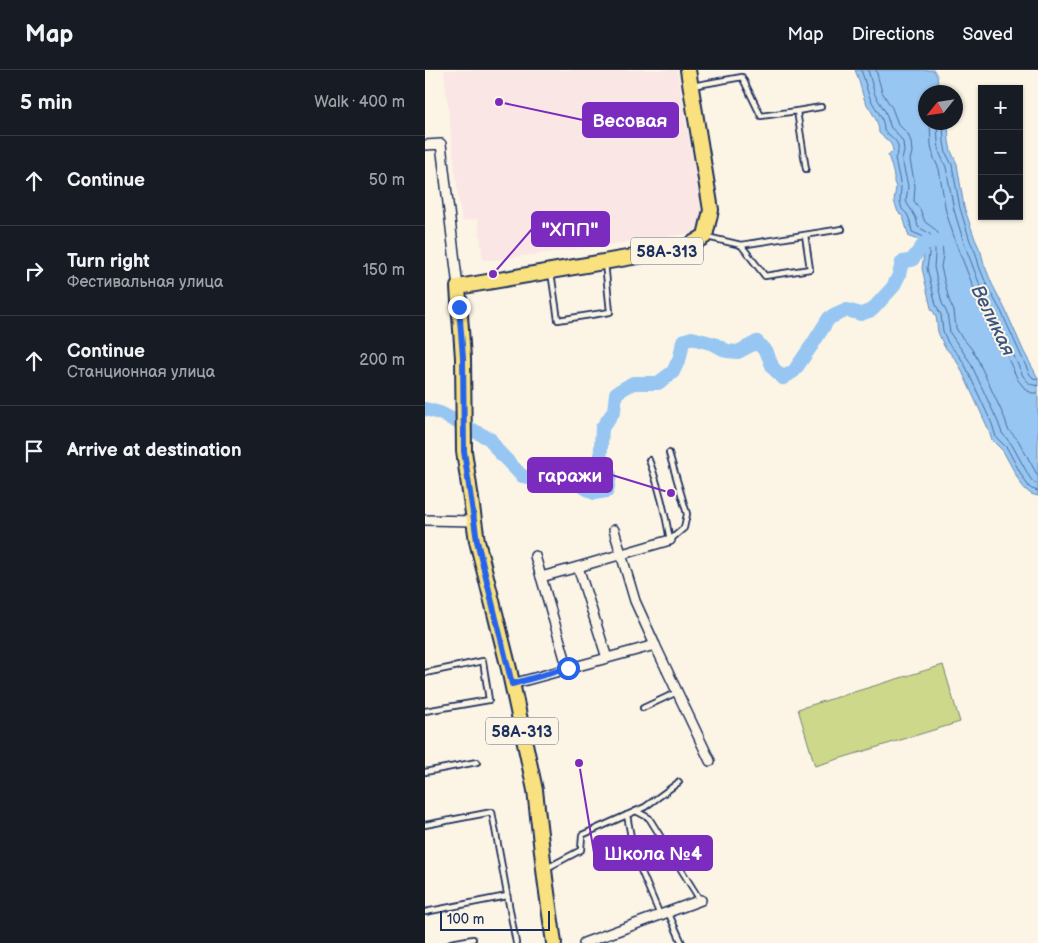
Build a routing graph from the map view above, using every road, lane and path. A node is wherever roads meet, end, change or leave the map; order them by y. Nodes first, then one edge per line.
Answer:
1 (687, 70) edge
2 (690, 86) junction
3 (821, 107) dead end
4 (797, 111) junction
5 (425, 145) edge
6 (806, 169) dead end
7 (842, 229) dead end
8 (805, 235) junction
9 (705, 236) junction
10 (741, 245) junction
11 (605, 262) junction
12 (551, 271) junction
13 (458, 287) junction
14 (669, 454) dead end
15 (649, 460) dead end
16 (425, 520) edge
17 (475, 521) junction
18 (614, 530) dead end
19 (670, 540) junction
20 (621, 554) junction
21 (535, 556) dead end
22 (578, 567) junction
23 (541, 577) junction
24 (655, 645) junction
25 (607, 658) junction
26 (568, 668) junction
27 (425, 672) edge
28 (512, 684) junction
29 (676, 690) junction
30 (643, 708) dead end
31 (425, 711) edge
32 (710, 761) dead end
33 (477, 762) dead end
34 (425, 772) edge
35 (679, 782) dead end
36 (636, 811) junction
37 (627, 815) junction
38 (425, 825) edge
39 (544, 870) junction
40 (507, 896) junction
41 (701, 900) joint
42 (425, 912) edge
43 (664, 914) junction
44 (473, 939) dead end
45 (451, 943) edge
46 (516, 943) edge
47 (555, 943) edge
48 (584, 943) edge
49 (682, 943) edge

1 - 2 main road, 58А-313
2 - 4 lane
2 - 9 main road, 58А-313
3 - 4 lane
4 - 6 lane
5 - 13 street
7 - 8 lane
8 - 10 lane
8 - 10 lane
9 - 10 lane
9 - 11 main road, 58А-313
11 - 12 main road, 58А-313
11 - 12 lane
12 - 13 main road, 58А-313
13 - 17 main road, 58А-313
14 - 19 lane
15 - 19 lane
16 - 17 street
17 - 28 main road, 58А-313
18 - 20 street
19 - 20 street
20 - 22 street
20 - 24 street
21 - 23 street
22 - 23 street
22 - 25 street
23 - 26 street
24 - 25 street
24 - 29 street
25 - 26 street
26 - 28 street
27 - 31 lane
28 - 39 main road, 58А-313
29 - 30 lane
29 - 32 street
33 - 34 lane
35 - 36 lane
36 - 37 lane
36 - 41 lane
37 - 39 lane
37 - 43 lane
38 - 40 lane
39 - 47 main road, 58А-313
40 - 42 lane
40 - 46 lane
41 - 43 street
43 - 48 street
43 - 49 lane
44 - 45 lane

